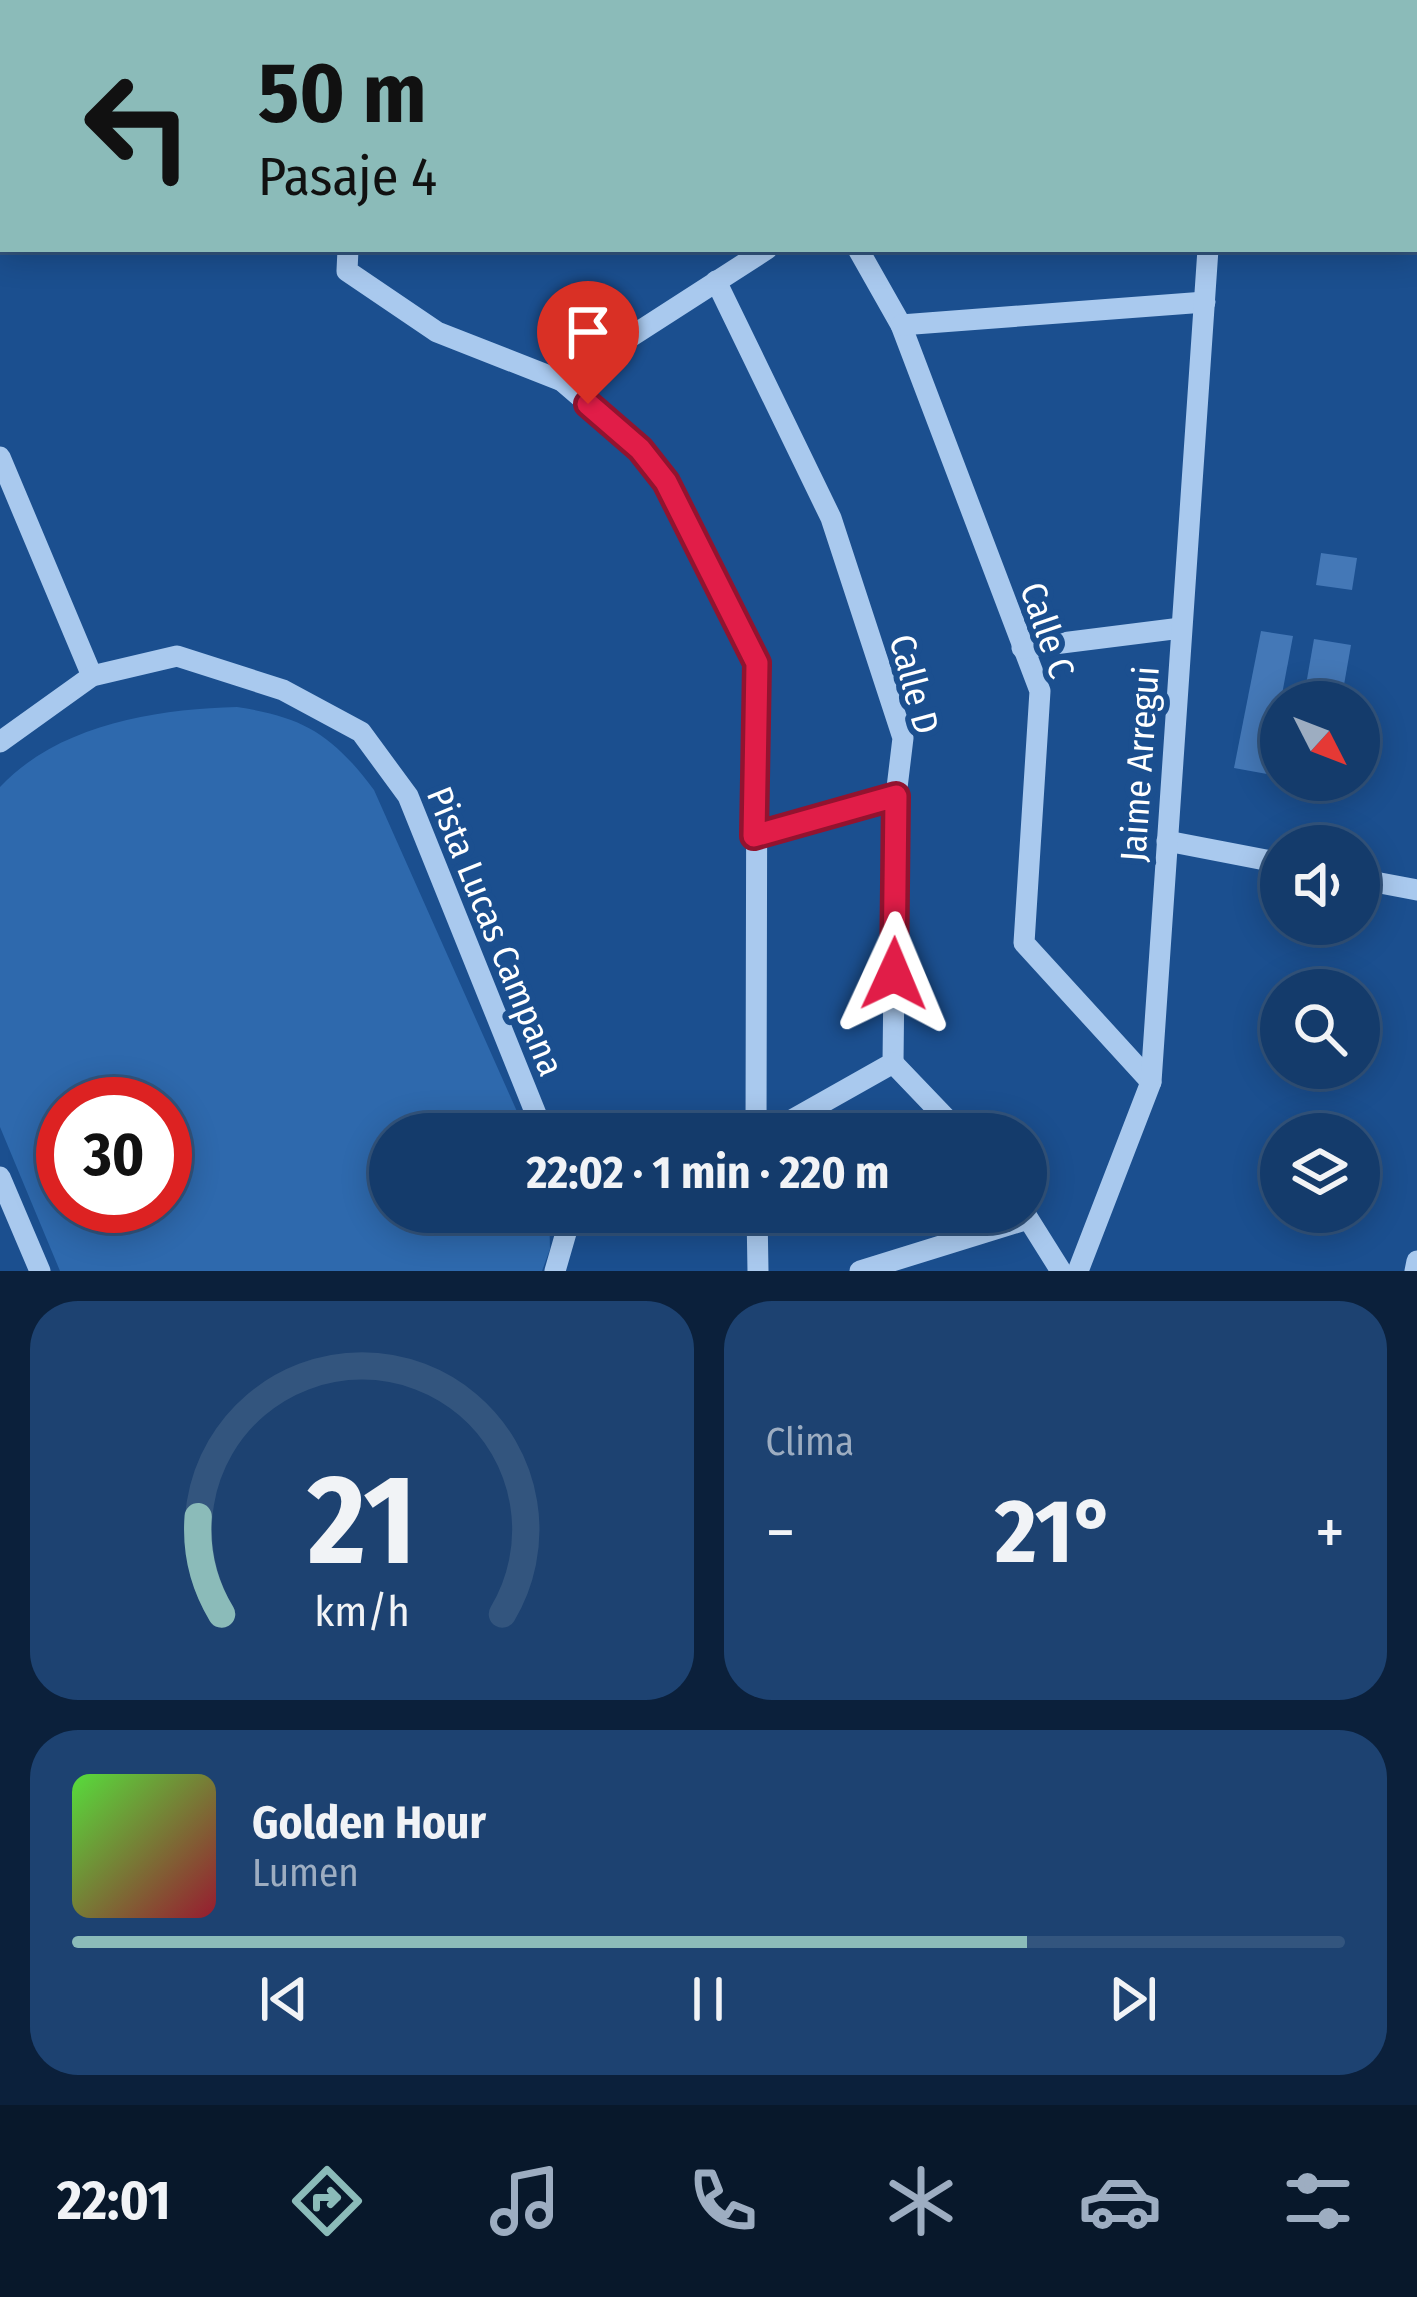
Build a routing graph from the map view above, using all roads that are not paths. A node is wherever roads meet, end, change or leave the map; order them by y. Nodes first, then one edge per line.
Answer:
1 (348, 252) edge
2 (762, 252) edge
3 (860, 252) edge
4 (1208, 252) edge
5 (716, 281) junction
6 (1205, 302) junction
7 (901, 325) junction
8 (562, 381) junction
9 (0, 458) edge
10 (1181, 628) junction
11 (1022, 648) junction
12 (92, 676) junction
13 (0, 742) edge
14 (896, 796) junction
15 (754, 836) junction
16 (1167, 841) junction
17 (1260, 859) edge
18 (1380, 883) edge
19 (1417, 890) edge
20 (893, 1063) junction
21 (1151, 1082) junction
22 (536, 1113) edge
23 (756, 1113) edge
24 (804, 1113) edge
25 (941, 1113) edge
26 (0, 1177) edge
27 (566, 1233) edge
28 (757, 1233) edge
29 (975, 1233) edge
30 (1037, 1233) edge
31 (1417, 1261) edge
32 (40, 1271) edge
33 (555, 1271) edge
34 (758, 1271) edge
35 (860, 1271) edge
36 (1060, 1271) edge
37 (1078, 1271) edge
38 (1415, 1271) edge

1 - 8 street
2 - 5 street
3 - 7 street, Calle C
4 - 6 street, Jaime Arregui
5 - 8 street
5 - 14 street, Calle D
6 - 7 street
6 - 10 street, Jaime Arregui
7 - 11 street, Calle C
8 - 15 street
9 - 12 street
10 - 11 street
10 - 16 street, Jaime Arregui
11 - 21 street, Calle C
12 - 13 street, Pista Lucas Campana
12 - 22 street, Pista Lucas Campana
14 - 15 street
14 - 20 street, Calle D
15 - 23 street
16 - 17 street
16 - 21 street, Jaime Arregui
18 - 19 street
20 - 24 street
20 - 25 street
21 - 37 street, Jaime Arregui
26 - 32 street
27 - 33 street
28 - 34 street
29 - 35 street
30 - 36 street
31 - 38 street

